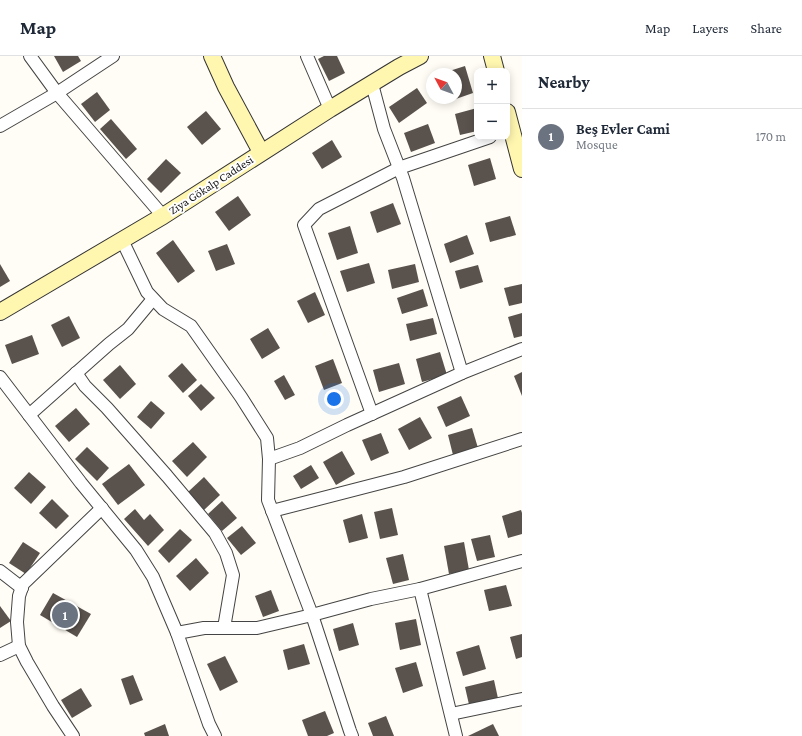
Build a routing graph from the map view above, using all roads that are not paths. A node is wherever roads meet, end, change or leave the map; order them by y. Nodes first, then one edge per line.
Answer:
1 (30, 56) edge
2 (113, 56) edge
3 (212, 56) edge
4 (307, 56) edge
5 (420, 56) edge
6 (492, 56) edge
7 (495, 68) edge
8 (372, 84) junction
9 (57, 93) junction
10 (330, 109) junction
11 (0, 126) edge
12 (510, 133) edge
13 (481, 140) edge
14 (261, 152) junction
15 (399, 168) junction
16 (522, 169) edge
17 (163, 216) junction
18 (122, 240) junction
19 (153, 299) junction
20 (0, 312) edge
21 (522, 348) edge
22 (76, 373) junction
23 (462, 373) junction
24 (0, 377) edge
25 (372, 414) junction
26 (29, 415) junction
27 (522, 439) edge
28 (269, 459) junction
29 (102, 508) junction
30 (272, 511) junction
31 (522, 560) edge
32 (0, 571) edge
33 (22, 588) junction
34 (420, 589) junction
35 (312, 616) junction
36 (224, 628) junction
37 (177, 632) junction
38 (19, 646) junction
39 (0, 655) edge
40 (522, 699) edge
41 (451, 714) junction
42 (68, 734) edge
43 (215, 736) edge
44 (352, 736) edge
45 (456, 736) edge

1 - 9 street
2 - 9 street
3 - 14 street
4 - 10 street
5 - 8 street, Ziya Gökalp Caddesi
6 - 7 street
8 - 10 street, Ziya Gökalp Caddesi
8 - 15 street
9 - 11 street
9 - 17 street
10 - 14 street, Ziya Gökalp Caddesi
12 - 16 street
13 - 15 street
14 - 17 street, Ziya Gökalp Caddesi
15 - 23 street
15 - 25 street
17 - 18 street, Ziya Gökalp Caddesi
18 - 19 street
18 - 20 street, Ziya Gökalp Caddesi
19 - 22 street
19 - 28 street
21 - 23 street
22 - 26 street
22 - 36 street
23 - 25 street
24 - 26 street
25 - 28 street
26 - 29 street
27 - 30 street
28 - 30 street
29 - 33 street
29 - 37 street
30 - 35 street
31 - 34 street
32 - 33 street
33 - 38 street
34 - 35 street
34 - 41 street
35 - 36 street
35 - 44 street
36 - 37 street
37 - 43 street
38 - 39 street
38 - 42 street
40 - 41 street
41 - 45 street

